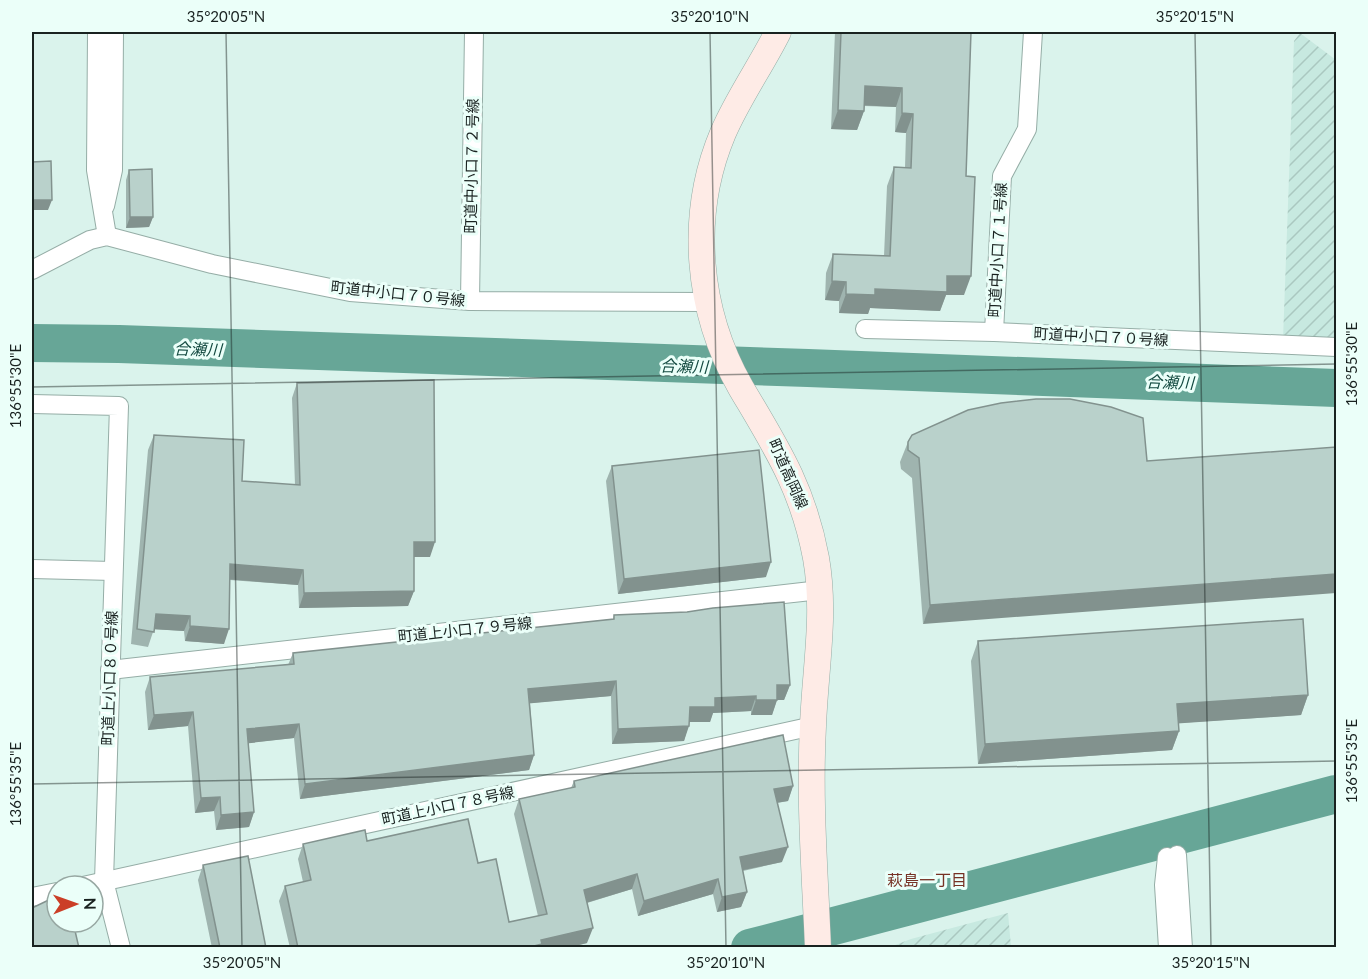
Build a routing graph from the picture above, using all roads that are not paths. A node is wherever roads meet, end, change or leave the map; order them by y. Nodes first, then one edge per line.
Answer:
1 (97, 32) edge
2 (114, 32) edge
3 (474, 32) edge
4 (778, 32) edge
5 (1033, 32) edge
6 (104, 213) junction
7 (107, 236) junction
8 (32, 270) edge
9 (470, 301) junction
10 (707, 302) junction
11 (865, 329) dead end
12 (994, 332) junction
13 (1336, 347) edge
14 (32, 404) edge
15 (32, 569) edge
16 (113, 571) junction
17 (820, 590) junction
18 (110, 670) junction
19 (813, 726) junction
20 (104, 874) edge
21 (105, 881) edge
22 (105, 885) edge
23 (818, 945) edge
24 (121, 948) edge
25 (1168, 948) edge
26 (1183, 948) edge

1 - 6 street
2 - 6 street
3 - 9 street, 町道中小口７２号線
4 - 10 street, 町道高岡線
5 - 12 street, 町道中小口７１号線
6 - 7 street
7 - 8 street
7 - 9 street, 町道中小口７０号線
9 - 10 street, 町道中小口７０号線
10 - 17 street, 町道高岡線
11 - 12 street, 町道中小口７０号線
12 - 13 street, 町道中小口７０号線
14 - 16 street, 町道上小口８０号線
15 - 16 street
16 - 18 street, 町道上小口８０号線
17 - 18 street, 町道上小口７９号線
17 - 19 street, 町道高岡線
18 - 20 street, 町道上小口８０号線
19 - 21 street, 町道上小口７８号線
19 - 23 street, 町道高岡線
22 - 24 street, 町道上小口８０号線
25 - 26 street

